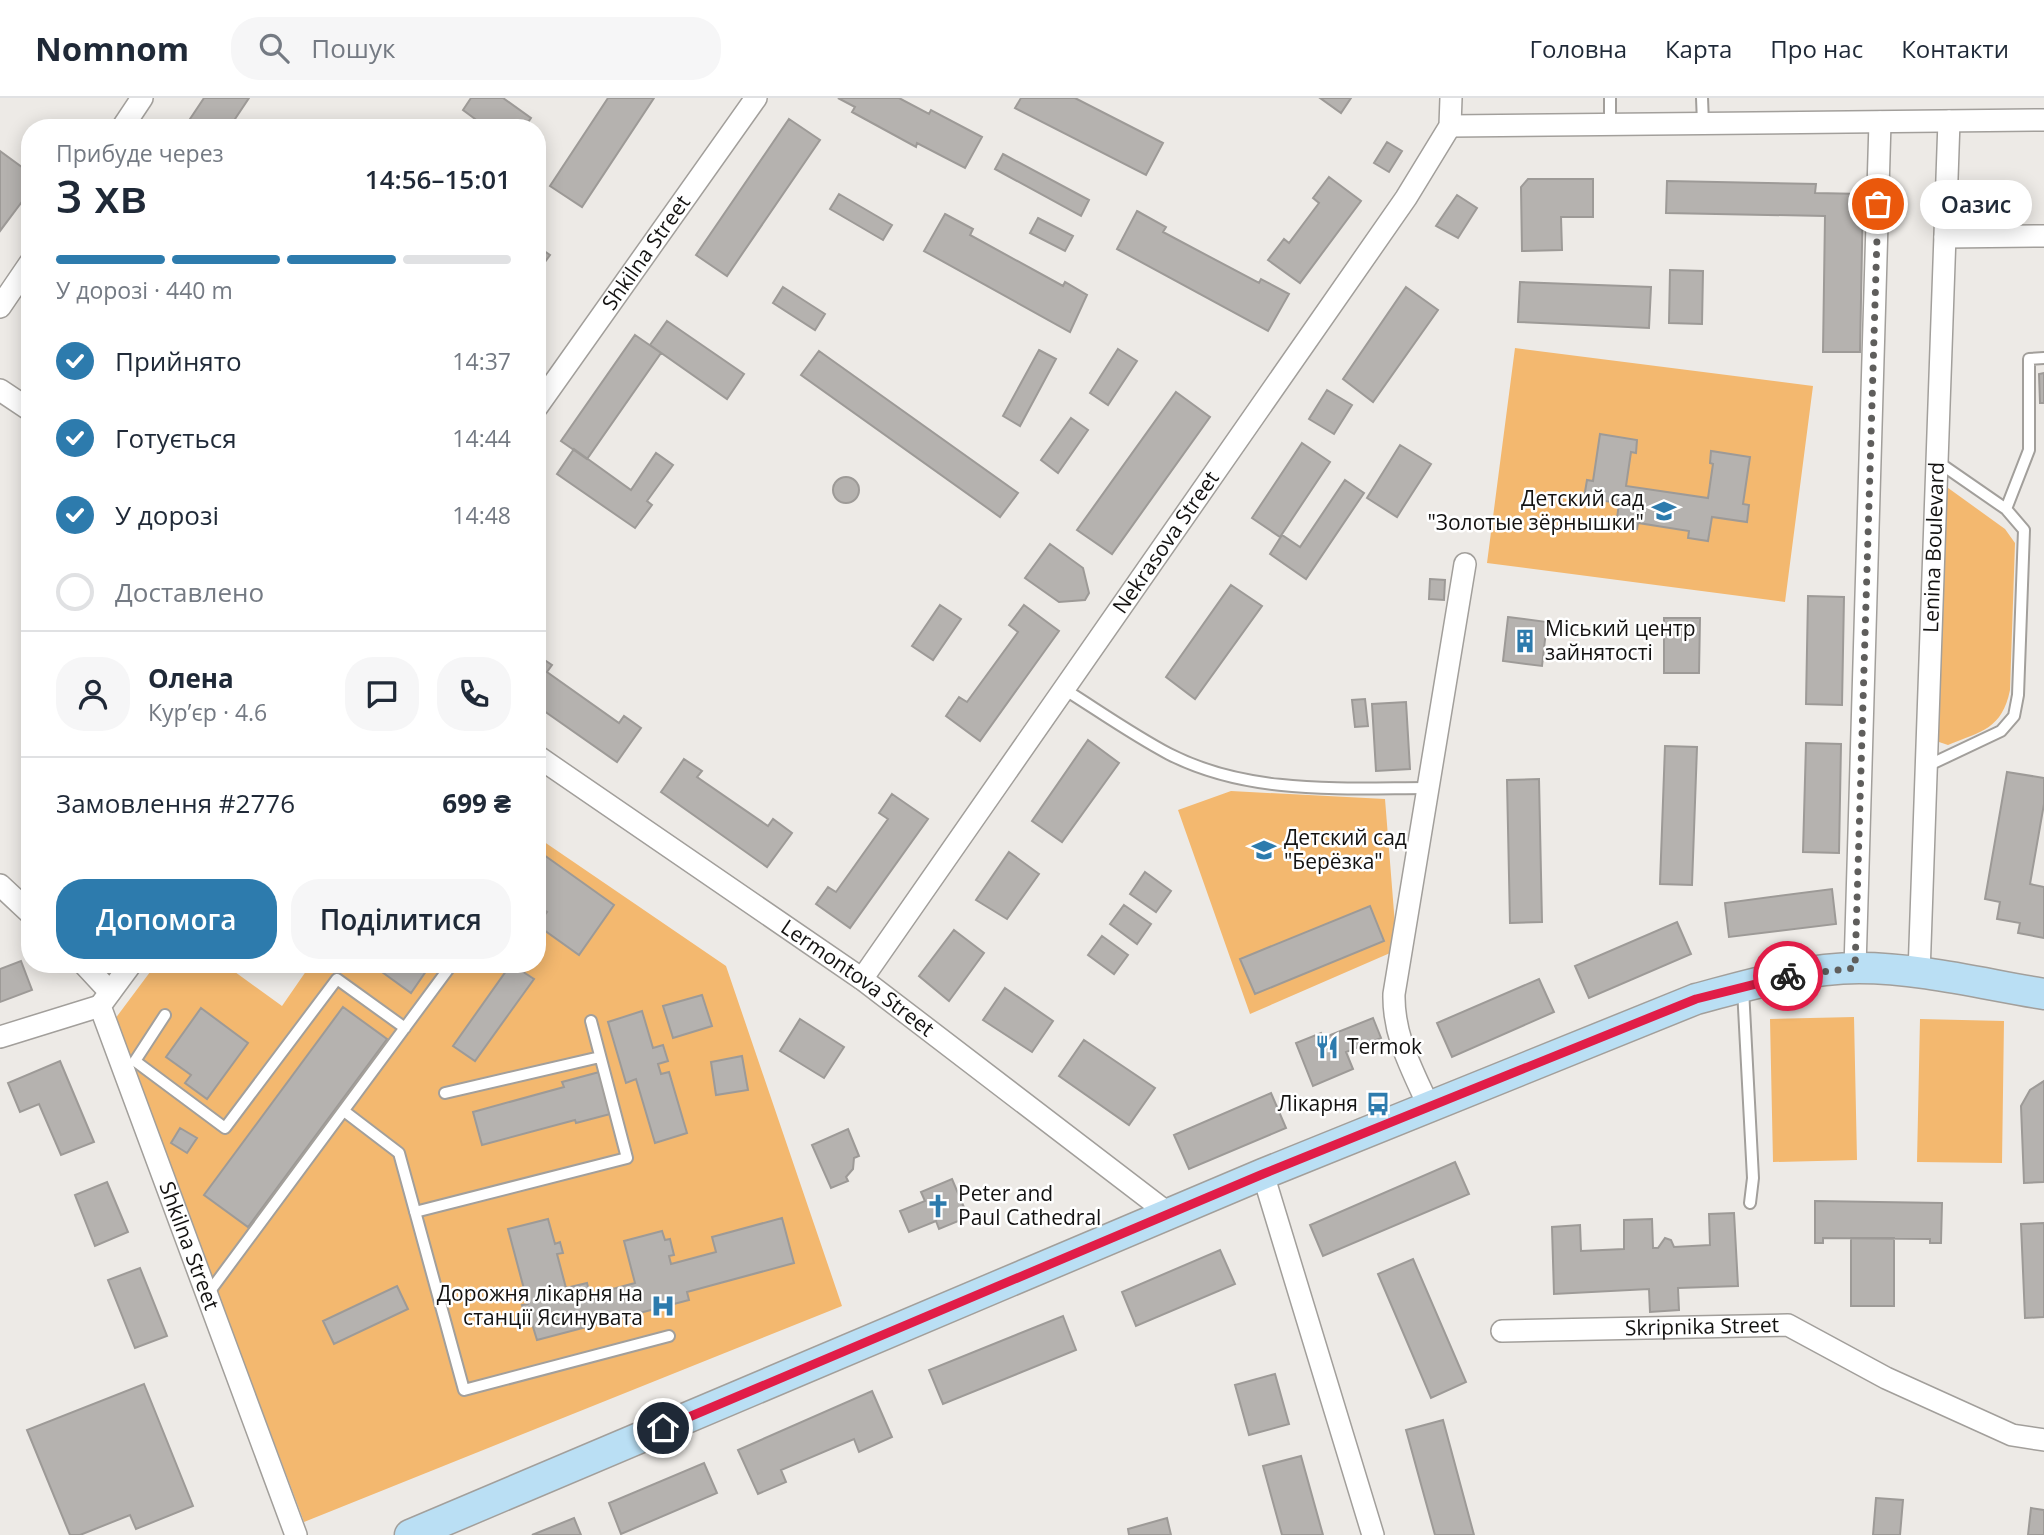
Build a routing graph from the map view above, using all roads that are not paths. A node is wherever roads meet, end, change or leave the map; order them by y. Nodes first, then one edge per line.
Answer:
1 (142, 98) edge
2 (756, 98) edge
3 (1451, 98) edge
4 (1610, 98) edge
5 (1702, 98) edge
6 (128, 119) edge
7 (2044, 120) edge
8 (1950, 121) junction
9 (1880, 122) junction
10 (1611, 123) junction
11 (1703, 123) junction
12 (1450, 126) junction
13 (2044, 236) edge
14 (1945, 237) junction
15 (21, 276) edge
16 (0, 307) edge
17 (2044, 358) edge
18 (0, 390) edge
19 (546, 394) edge
20 (21, 405) edge
21 (1937, 461) junction
22 (2006, 509) junction
23 (1465, 564) dead end
24 (1064, 689) junction
25 (546, 762) edge
26 (1927, 766) junction
27 (1428, 788) junction
28 (0, 885) edge
29 (21, 905) edge
30 (1855, 968) junction
31 (89, 973) edge
32 (124, 973) edge
33 (445, 973) edge
34 (1919, 974) junction
35 (862, 979) junction
36 (1743, 986) junction
37 (2044, 994) edge
38 (105, 999) junction
39 (165, 1015) dead end
40 (591, 1021) dead end
41 (405, 1028) junction
42 (0, 1037) edge
43 (600, 1057) junction
44 (445, 1093) dead end
45 (1429, 1107) junction
46 (344, 1111) junction
47 (1263, 1174) junction
48 (1750, 1203) dead end
49 (415, 1212) junction
50 (1169, 1213) junction
51 (207, 1295) junction
52 (1502, 1331) dead end
53 (669, 1336) dead end
54 (2044, 1440) edge
55 (296, 1535) edge
56 (410, 1535) edge
57 (1373, 1535) edge

1 - 6 street
2 - 19 street, Shkilna Street
3 - 12 street, Nekrasova Street
4 - 10 lane
5 - 11 lane
7 - 8 street
8 - 9 street
8 - 14 street, Lenina Boulevard
9 - 11 street
9 - 30 street
10 - 11 street
10 - 12 street
12 - 24 street, Nekrasova Street
13 - 14 street
14 - 21 street, Lenina Boulevard
15 - 16 street
17 - 22 lane
18 - 20 street
21 - 22 lane
21 - 26 street, Lenina Boulevard
22 - 26 lane
23 - 27 street
24 - 27 lane
24 - 35 street, Nekrasova Street
25 - 35 street, Lermontova Street
26 - 34 street, Lenina Boulevard
27 - 45 street
28 - 29 street
30 - 34 main road
30 - 36 main road
31 - 38 street
32 - 38 street
33 - 41 lane
34 - 37 main road
35 - 50 street, Lermontova Street
36 - 45 main road
36 - 48 lane
38 - 42 street
38 - 51 street, Shkilna Street
39 - 41 lane
40 - 43 lane
41 - 46 lane
43 - 44 lane
43 - 49 lane
45 - 47 main road
46 - 49 lane
46 - 51 lane
47 - 50 main road
47 - 57 street
49 - 53 lane
50 - 56 main road
51 - 55 street, Shkilna Street
52 - 54 street, Skripnika Street

